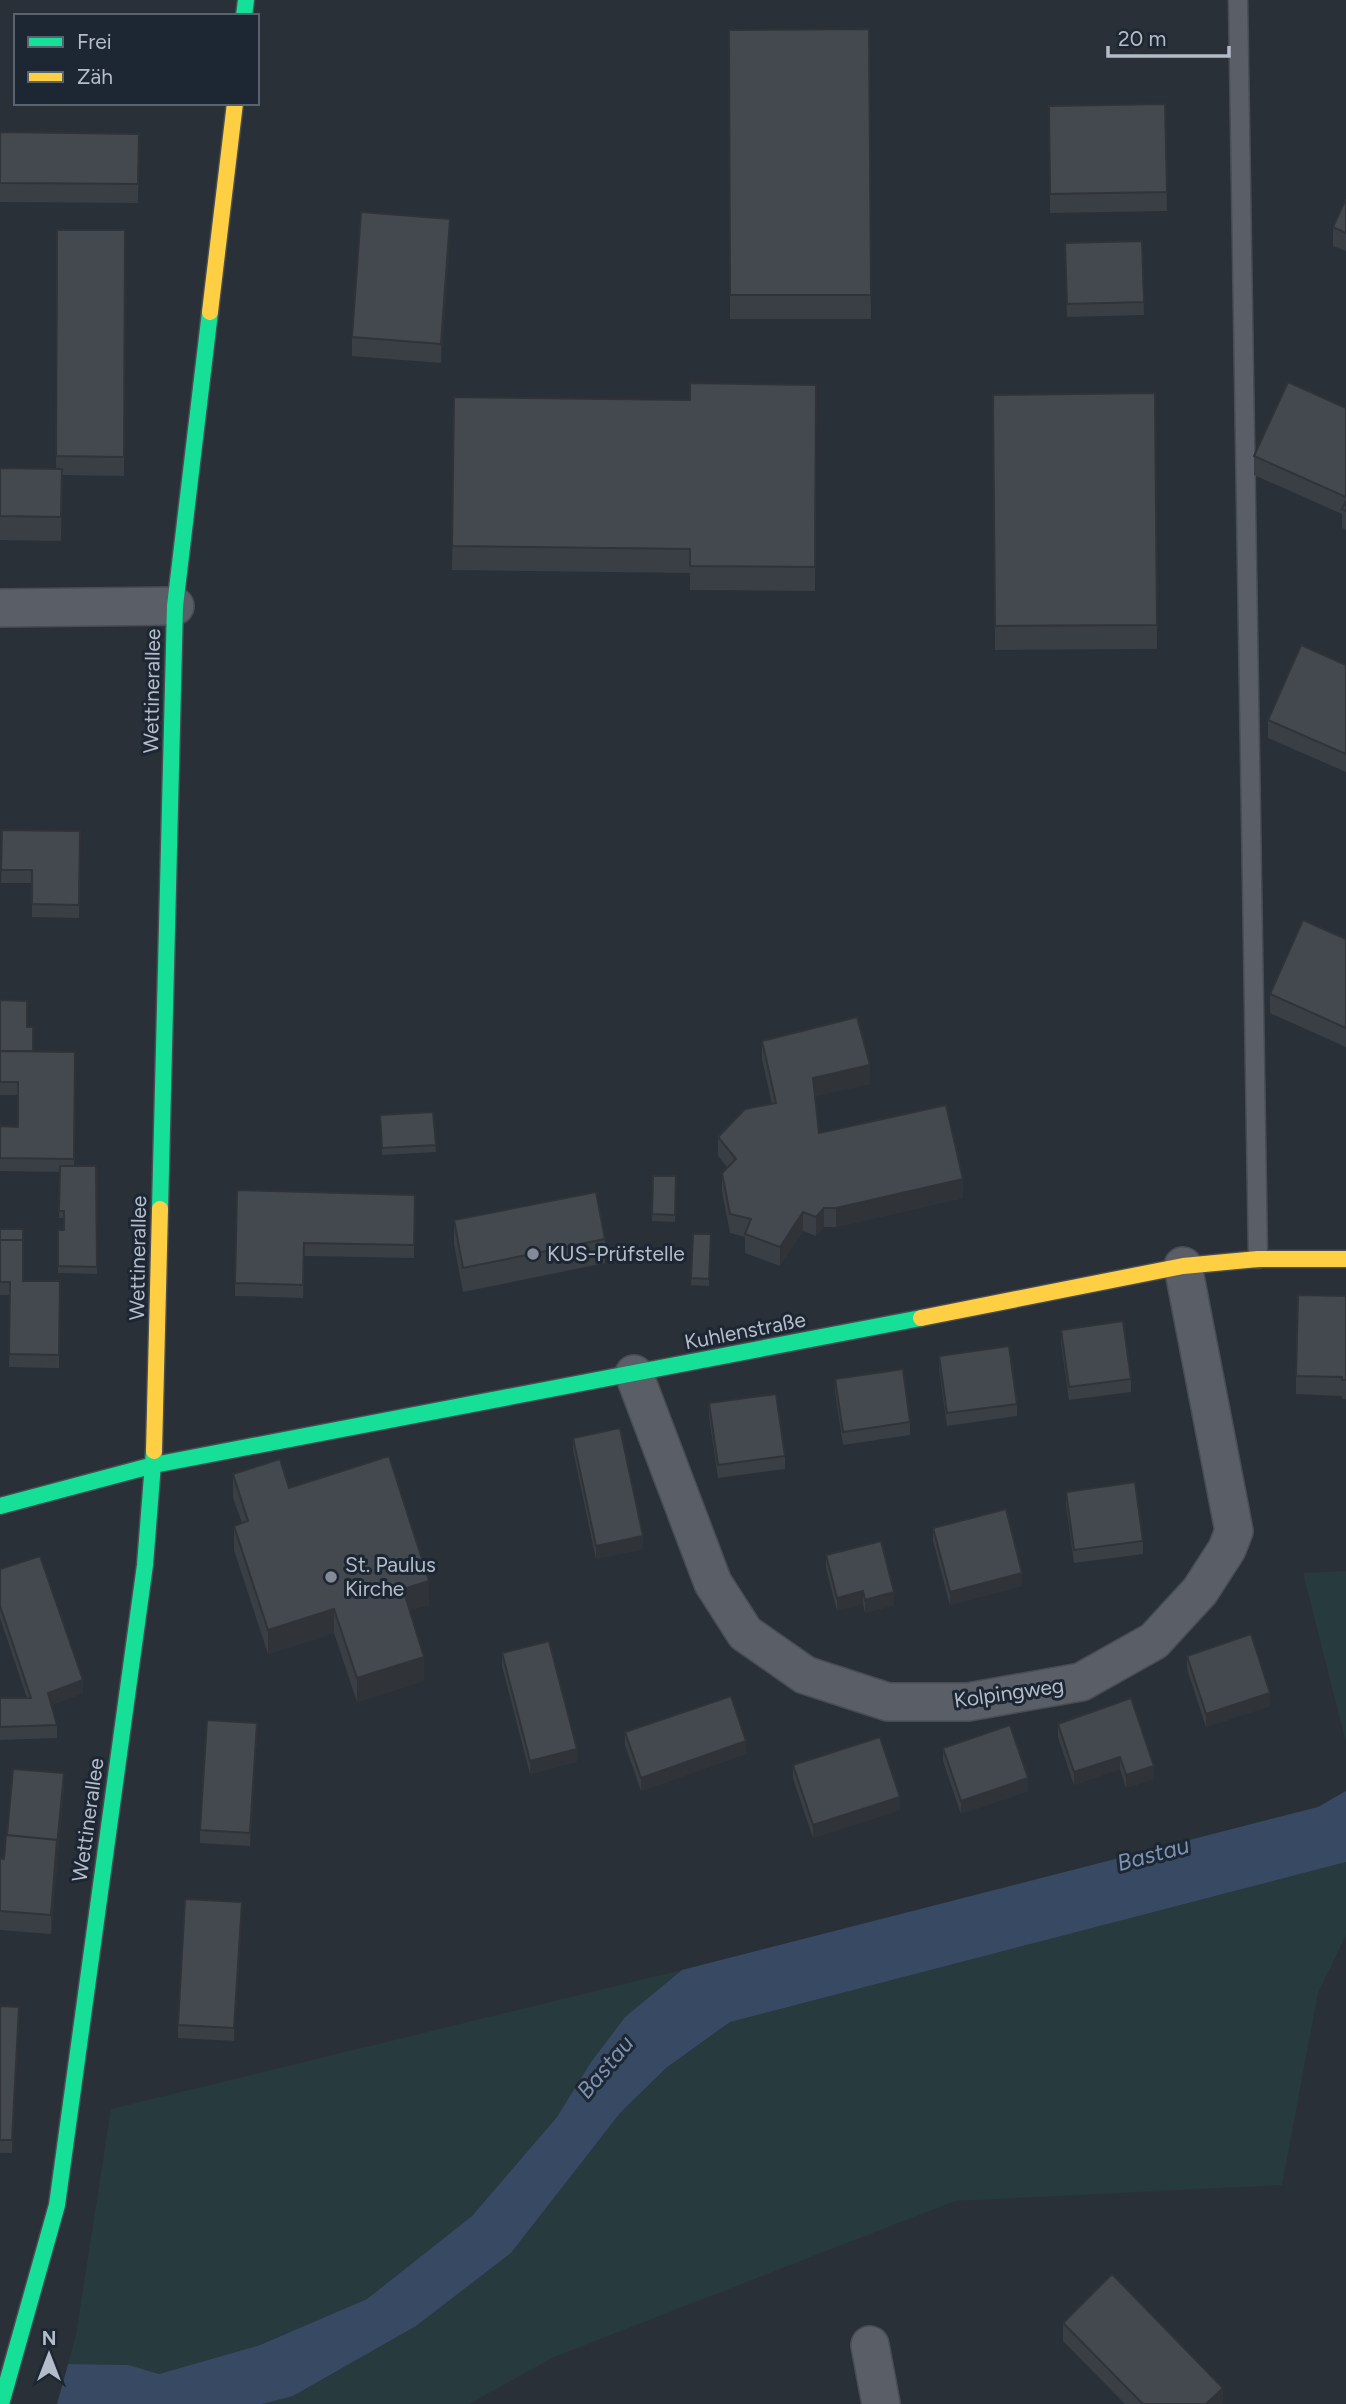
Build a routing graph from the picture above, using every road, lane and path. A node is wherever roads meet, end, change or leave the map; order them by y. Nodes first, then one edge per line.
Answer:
1 (1238, 0) edge
2 (235, 105) edge
3 (175, 606) junction
4 (0, 608) edge
5 (1258, 1259) junction
6 (1346, 1259) edge
7 (1183, 1266) junction
8 (634, 1374) junction
9 (153, 1465) junction
10 (0, 1506) edge
11 (870, 2345) dead end
12 (1, 2404) edge
13 (880, 2404) edge

1 - 5 lane
2 - 3 street, Wettinerallee
3 - 4 street
3 - 9 street, Wettinerallee
5 - 6 street, Kuhlenstraße
5 - 7 street, Kuhlenstraße
7 - 8 street, Kuhlenstraße
7 - 8 street, Kolpingweg
8 - 9 street, Kuhlenstraße
9 - 10 street, Kuhlenstraße
9 - 12 street, Wettinerallee
11 - 13 street

